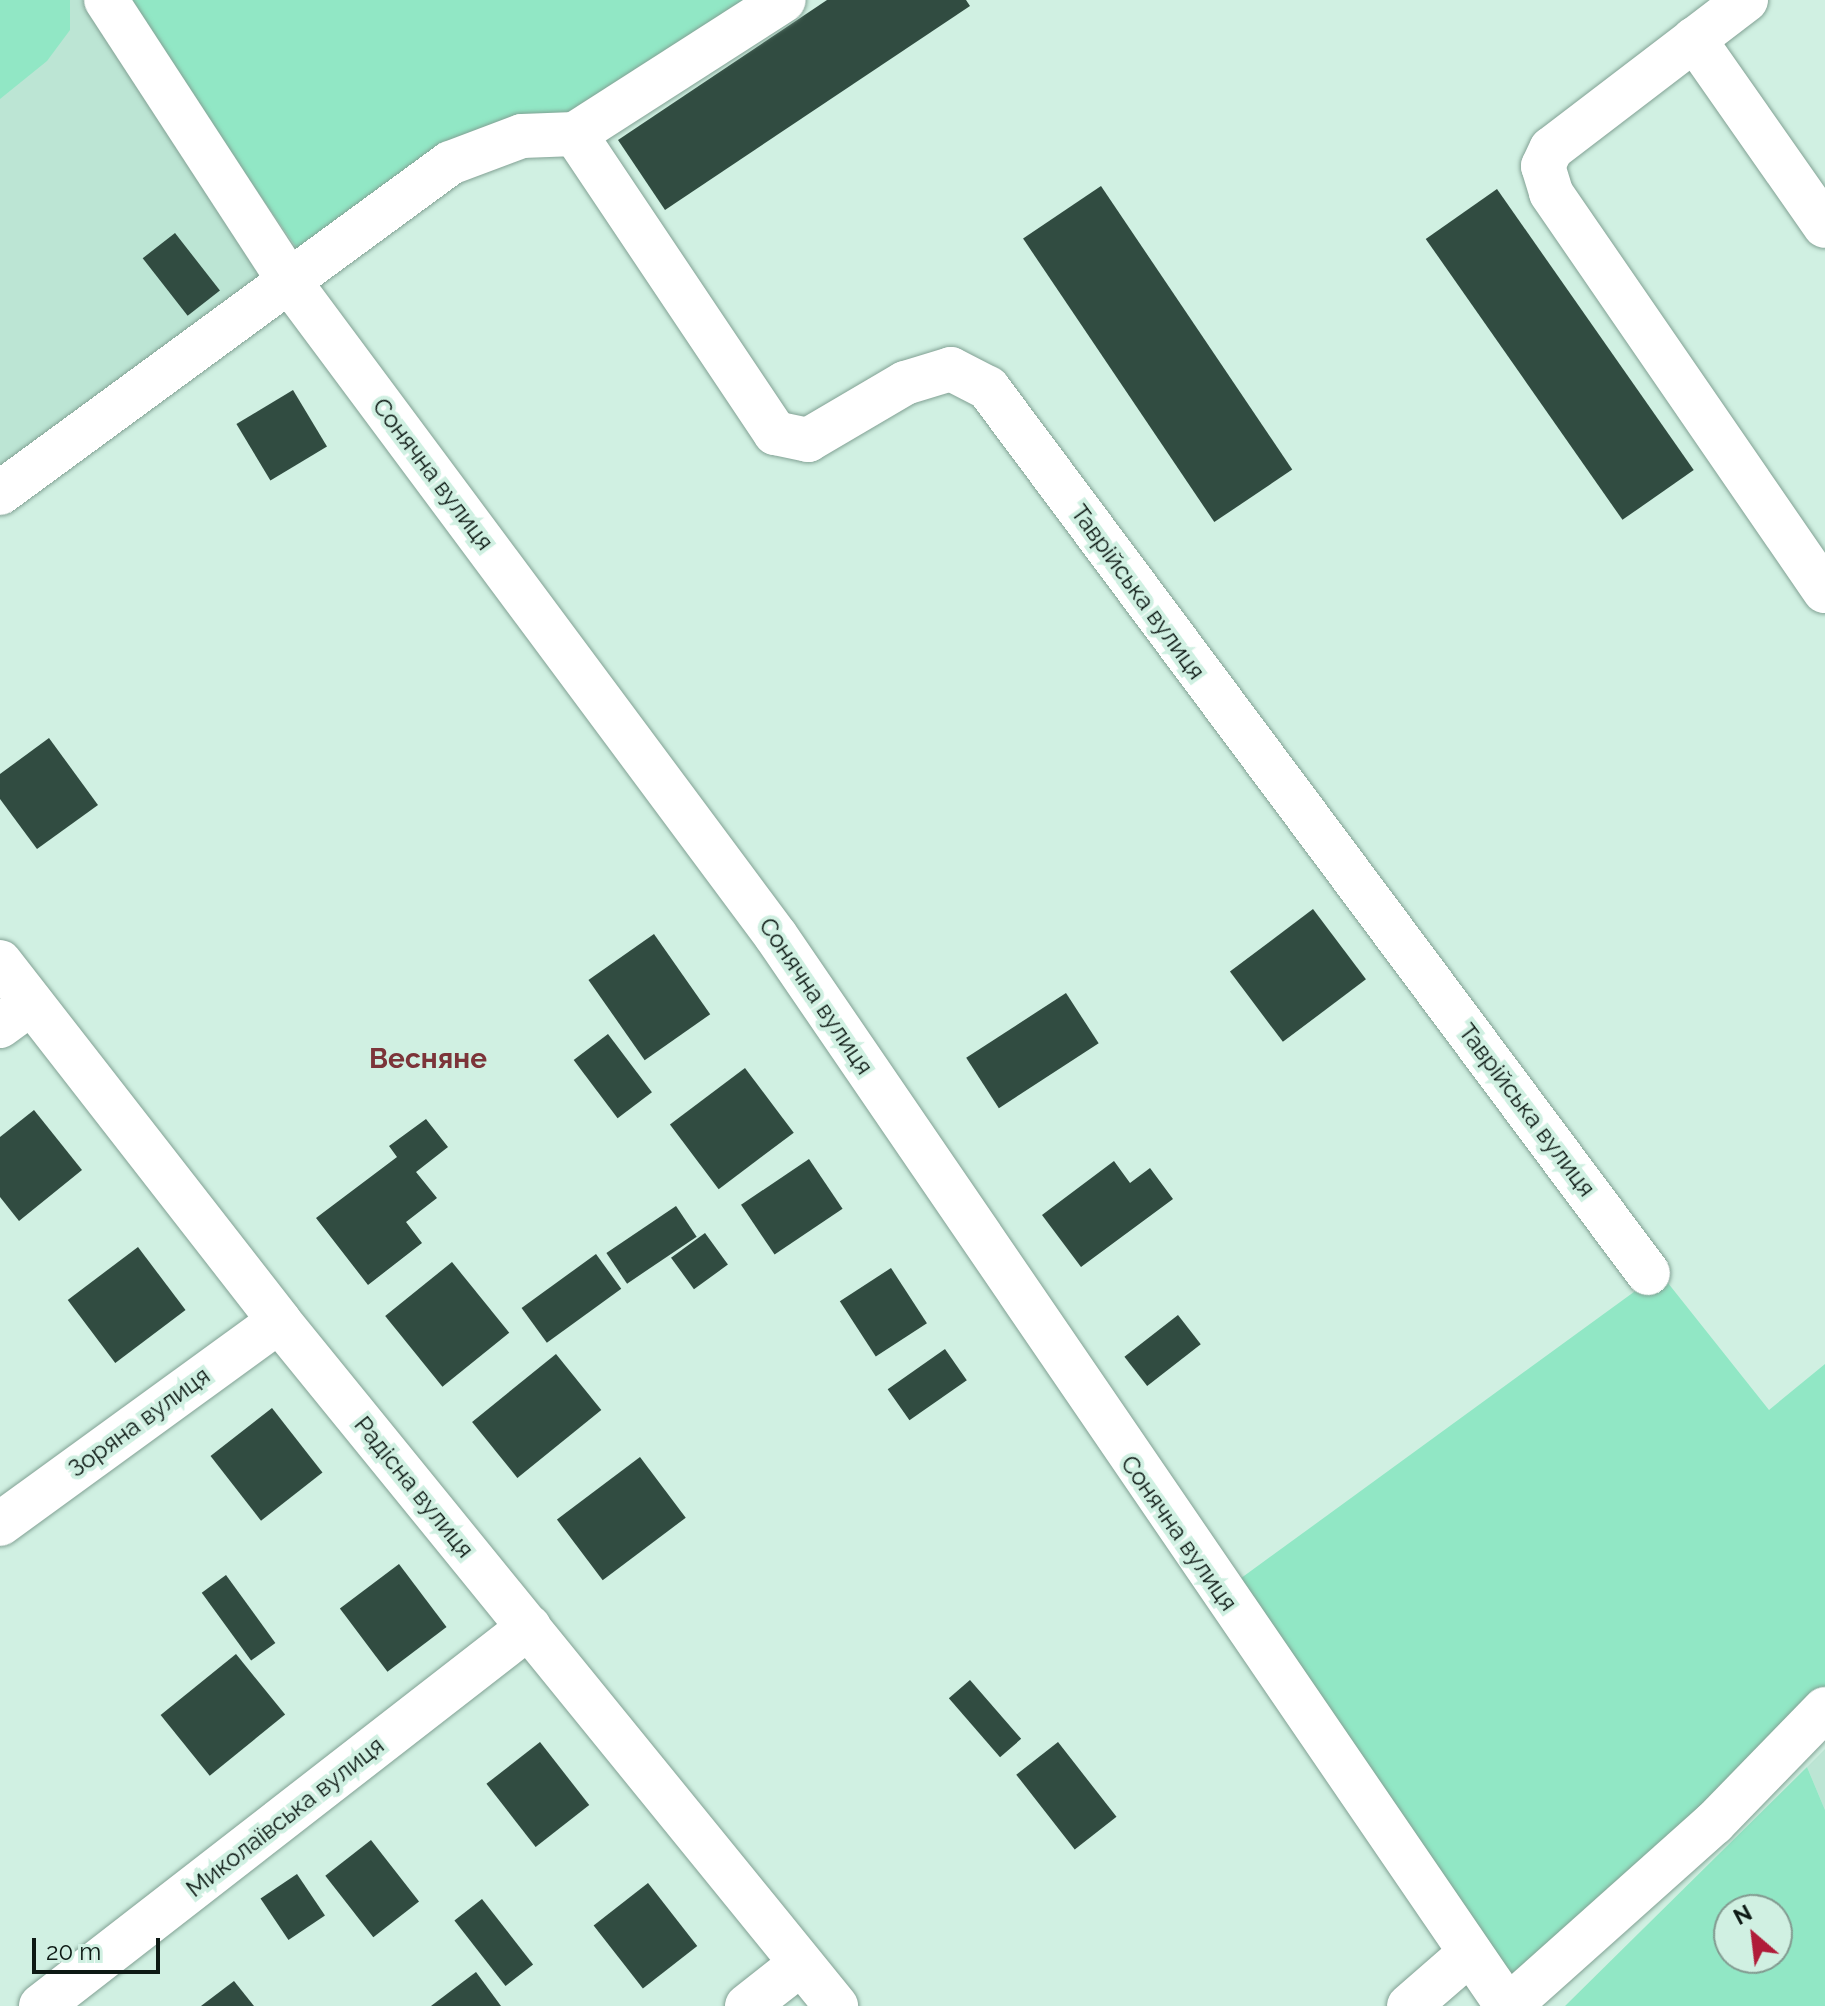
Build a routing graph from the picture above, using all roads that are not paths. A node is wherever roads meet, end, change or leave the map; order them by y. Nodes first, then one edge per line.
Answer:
1 (106, 0) edge
2 (784, 0) edge
3 (1746, 0) edge
4 (1694, 39) junction
5 (575, 134) junction
6 (1825, 226) edge
7 (292, 285) junction
8 (0, 493) edge
9 (1825, 591) edge
10 (0, 962) edge
11 (16, 1014) edge
12 (1648, 1273) dead end
13 (279, 1321) junction
14 (0, 1524) edge
15 (529, 1627) junction
16 (1825, 1709) edge
17 (1470, 1953) junction
18 (798, 1966) junction
19 (41, 2006) edge
20 (747, 2006) edge
21 (836, 2006) edge
22 (1409, 2006) edge
23 (1508, 2006) edge

1 - 7 street, Сонячна вулиця
2 - 5 street
3 - 4 street
4 - 6 street
4 - 9 street
5 - 7 street
5 - 12 street, Таврійська вулиця
7 - 8 street
7 - 17 street, Сонячна вулиця
10 - 11 street, Радісна вулиця
11 - 13 street, Радісна вулиця
13 - 14 street, Зоряна вулиця
13 - 15 street, Радісна вулиця
15 - 18 street, Радісна вулиця
15 - 19 street, Миколаївська вулиця
16 - 23 street
17 - 22 street
17 - 23 street, Сонячна вулиця
18 - 20 street
18 - 21 street, Радісна вулиця

